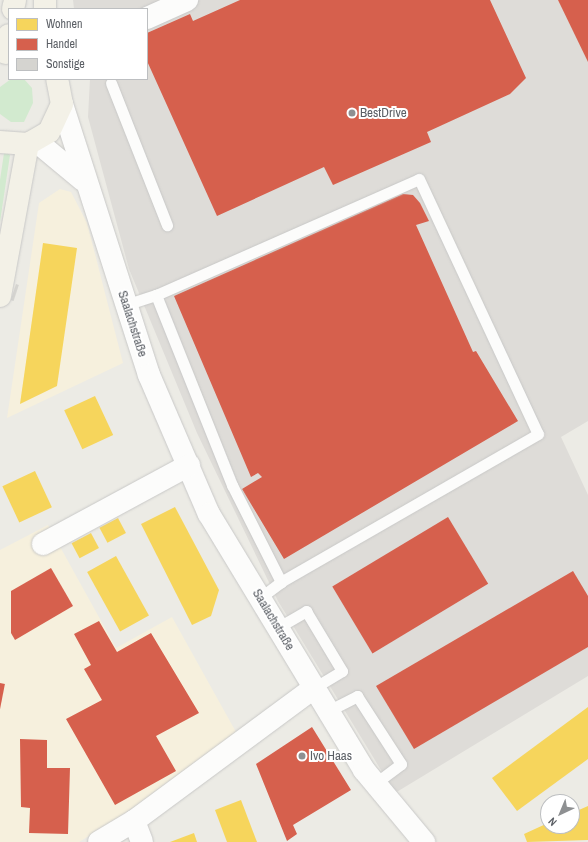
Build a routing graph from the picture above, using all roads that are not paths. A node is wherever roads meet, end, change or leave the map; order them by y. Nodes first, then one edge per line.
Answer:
1 (187, 0) edge
2 (148, 18) edge
3 (57, 80) edge
4 (111, 83) dead end
5 (62, 104) junction
6 (0, 142) edge
7 (32, 142) junction
8 (83, 180) junction
9 (167, 224) dead end
10 (156, 295) junction
11 (0, 296) edge
12 (125, 305) junction
13 (189, 465) junction
14 (43, 544) dead end
15 (281, 582) junction
16 (260, 598) junction
17 (278, 628) junction
18 (314, 688) junction
19 (328, 711) junction
20 (374, 784) junction
21 (134, 821) junction
22 (99, 842) edge
23 (142, 842) edge
24 (424, 842) edge

1 - 2 street
3 - 5 main road
4 - 9 lane
5 - 7 main road
5 - 8 street, Saalachstraße
6 - 7 main road
7 - 8 street
7 - 11 main road
8 - 12 street, Saalachstraße
10 - 12 lane
10 - 15 lane
10 - 15 lane
12 - 13 street, Saalachstraße
13 - 14 street
13 - 16 street, Saalachstraße
15 - 16 lane
16 - 17 street, Saalachstraße
17 - 18 street, Saalachstraße
17 - 18 lane
18 - 19 street, Saalachstraße
18 - 21 street
19 - 20 street, Saalachstraße
19 - 20 lane
20 - 24 street, Saalachstraße
21 - 22 street
21 - 23 street

